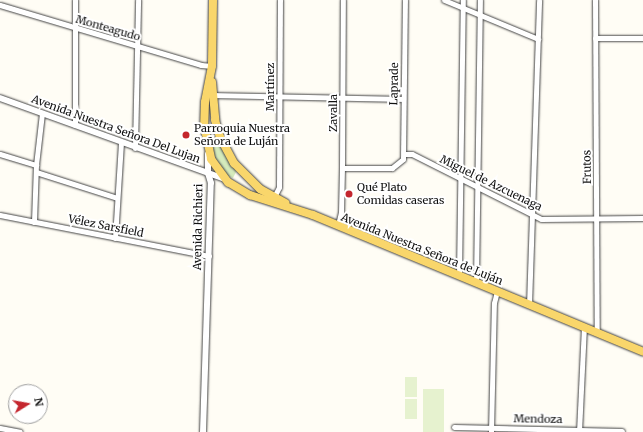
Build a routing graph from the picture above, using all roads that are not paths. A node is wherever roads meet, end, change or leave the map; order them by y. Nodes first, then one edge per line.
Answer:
1 (75, 0) edge
2 (138, 0) edge
3 (214, 0) edge
4 (280, 0) edge
5 (343, 0) edge
6 (405, 0) edge
7 (444, 0) edge
8 (463, 0) edge
9 (480, 0) edge
10 (539, 0) edge
11 (595, 0) edge
12 (0, 5) edge
13 (463, 8) junction
14 (480, 17) junction
15 (75, 28) junction
16 (596, 38) junction
17 (643, 38) edge
18 (538, 39) junction
19 (137, 47) junction
20 (212, 68) junction
21 (212, 94) junction
22 (280, 96) junction
23 (0, 98) edge
24 (343, 98) junction
25 (403, 99) junction
26 (42, 113) junction
27 (75, 125) junction
28 (220, 137) junction
29 (206, 140) junction
30 (120, 142) junction
31 (135, 148) junction
32 (208, 150) junction
33 (0, 154) edge
34 (404, 154) junction
35 (36, 165) junction
36 (342, 168) junction
37 (239, 171) junction
38 (36, 172) junction
39 (208, 173) junction
40 (460, 180) junction
41 (226, 181) junction
42 (478, 189) junction
43 (274, 197) junction
44 (118, 198) junction
45 (301, 211) junction
46 (0, 215) edge
47 (534, 217) junction
48 (643, 218) edge
49 (597, 219) junction
50 (34, 222) junction
51 (338, 225) junction
52 (115, 238) junction
53 (209, 256) junction
54 (459, 275) junction
55 (476, 282) junction
56 (497, 291) junction
57 (529, 305) junction
58 (584, 328) junction
59 (597, 333) junction
60 (643, 352) edge
61 (454, 427) dead end
62 (0, 428) edge
63 (492, 430) edge
64 (579, 431) edge
65 (622, 431) dead end
66 (20, 432) edge
67 (203, 432) edge

1 - 15 street
2 - 19 street
3 - 20 main road, Avenida Richieri
4 - 22 street, Martínez
5 - 24 street, Zavalla
6 - 25 street, Laprade
7 - 13 street
8 - 13 street
9 - 14 street
10 - 18 street
11 - 16 street, Frutos
12 - 15 street, Monteagudo
13 - 14 street
13 - 40 street
14 - 18 street
14 - 42 street
15 - 19 street, Monteagudo
15 - 27 street
16 - 17 street
16 - 49 street, Frutos
18 - 47 street
19 - 20 street, Monteagudo
19 - 31 street
20 - 21 main road
20 - 29 main road, Avenida Richieri
21 - 22 street
21 - 28 main road
22 - 24 street
22 - 43 street, Martínez
23 - 26 street, Avenida Nuestra Señora Del Lujan
24 - 25 street
24 - 36 street, Zavalla
25 - 34 street, Laprade
26 - 27 street, Avenida Nuestra Señora Del Lujan
26 - 35 street
27 - 30 street, Avenida Nuestra Señora Del Lujan
28 - 29 main road
28 - 37 main road
29 - 32 main road, Avenida Richieri
30 - 31 street, Avenida Nuestra Señora Del Lujan
30 - 44 street
31 - 39 street, Avenida Nuestra Señora Del Lujan
32 - 39 street, Avenida Richieri
32 - 41 main road
33 - 35 street
34 - 36 street
34 - 40 street, Miguel de Azcuenaga
35 - 38 street
36 - 51 street, Zavalla
37 - 41 main road
37 - 43 main road
38 - 44 street
38 - 50 street
39 - 41 street, Avenida Nuestra Señora Del Lujan
39 - 53 street, Avenida Richieri
40 - 42 street, Miguel de Azcuenaga
40 - 54 street
41 - 45 main road, Avenida Nuestra Señora de Luján
42 - 47 street, Miguel de Azcuenaga
42 - 55 street
43 - 45 main road
44 - 52 street
45 - 51 main road, Avenida Nuestra Señora de Luján
46 - 50 street, Vélez Sarsfield
47 - 49 street, Miguel de Azcuenaga
47 - 57 street
48 - 49 street, Miguel de Azcuenaga
49 - 59 street, Frutos
50 - 52 street, Vélez Sarsfield
51 - 54 main road, Avenida Nuestra Señora de Luján
52 - 53 street, Vélez Sarsfield
53 - 67 street, Avenida Richieri
54 - 55 main road, Avenida Nuestra Señora de Luján
55 - 56 main road, Avenida Nuestra Señora de Luján
56 - 57 main road, Avenida Nuestra Señora de Luján
56 - 63 street
57 - 58 main road, Avenida Nuestra Señora de Luján
58 - 59 main road, Avenida Nuestra Señora de Luján
58 - 64 street
59 - 60 main road, Avenida Nuestra Señora de Luján
61 - 63 street, Mendoza
62 - 66 street
63 - 64 street, Mendoza
64 - 65 street, Mendoza

